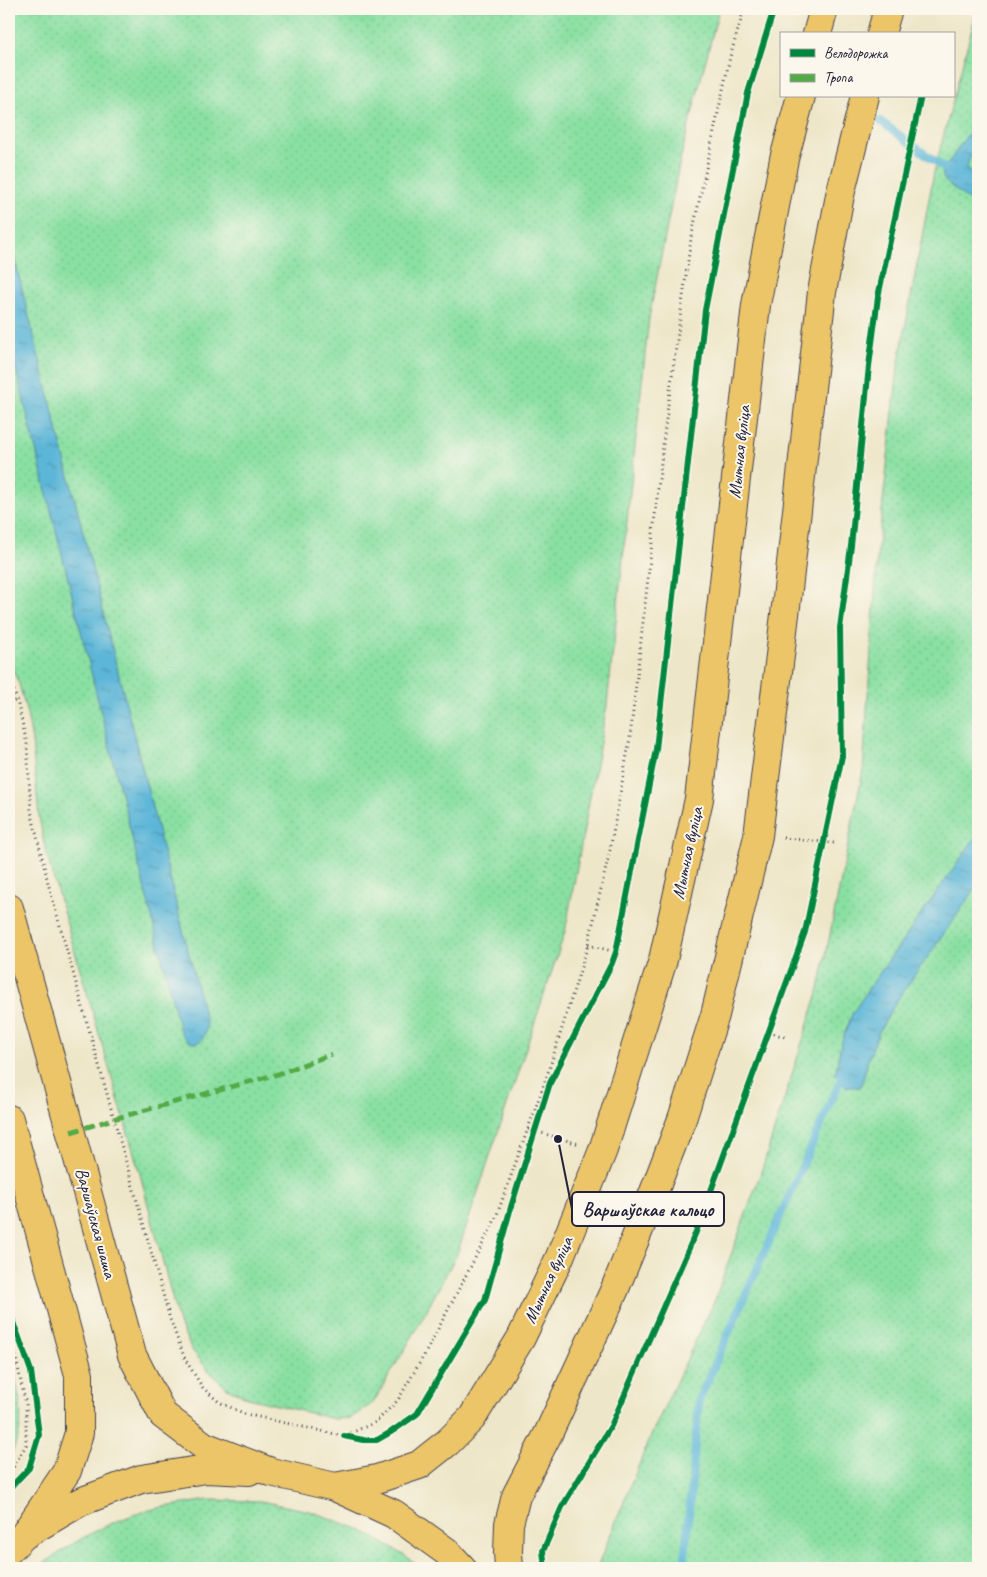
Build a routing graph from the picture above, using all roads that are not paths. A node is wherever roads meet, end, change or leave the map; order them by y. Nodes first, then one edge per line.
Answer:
1 (824, 9) edge
2 (888, 9) edge
3 (818, 32) edge
4 (882, 32) edge
5 (800, 98) edge
6 (864, 98) edge
7 (9, 908) edge
8 (9, 1119) edge
9 (271, 1472) junction
10 (334, 1487) junction
11 (16, 1542) edge
12 (462, 1568) edge
13 (509, 1568) edge

1 - 3 highway
2 - 4 highway
5 - 10 highway, Мытная вуліца
6 - 13 highway
7 - 9 highway, Варшаўская шаша
8 - 11 highway, Варшаўская шаша
9 - 10 highway, Варшаўская шаша
9 - 11 highway, Варшаўская шаша
10 - 12 highway, Варшаўская шаша

